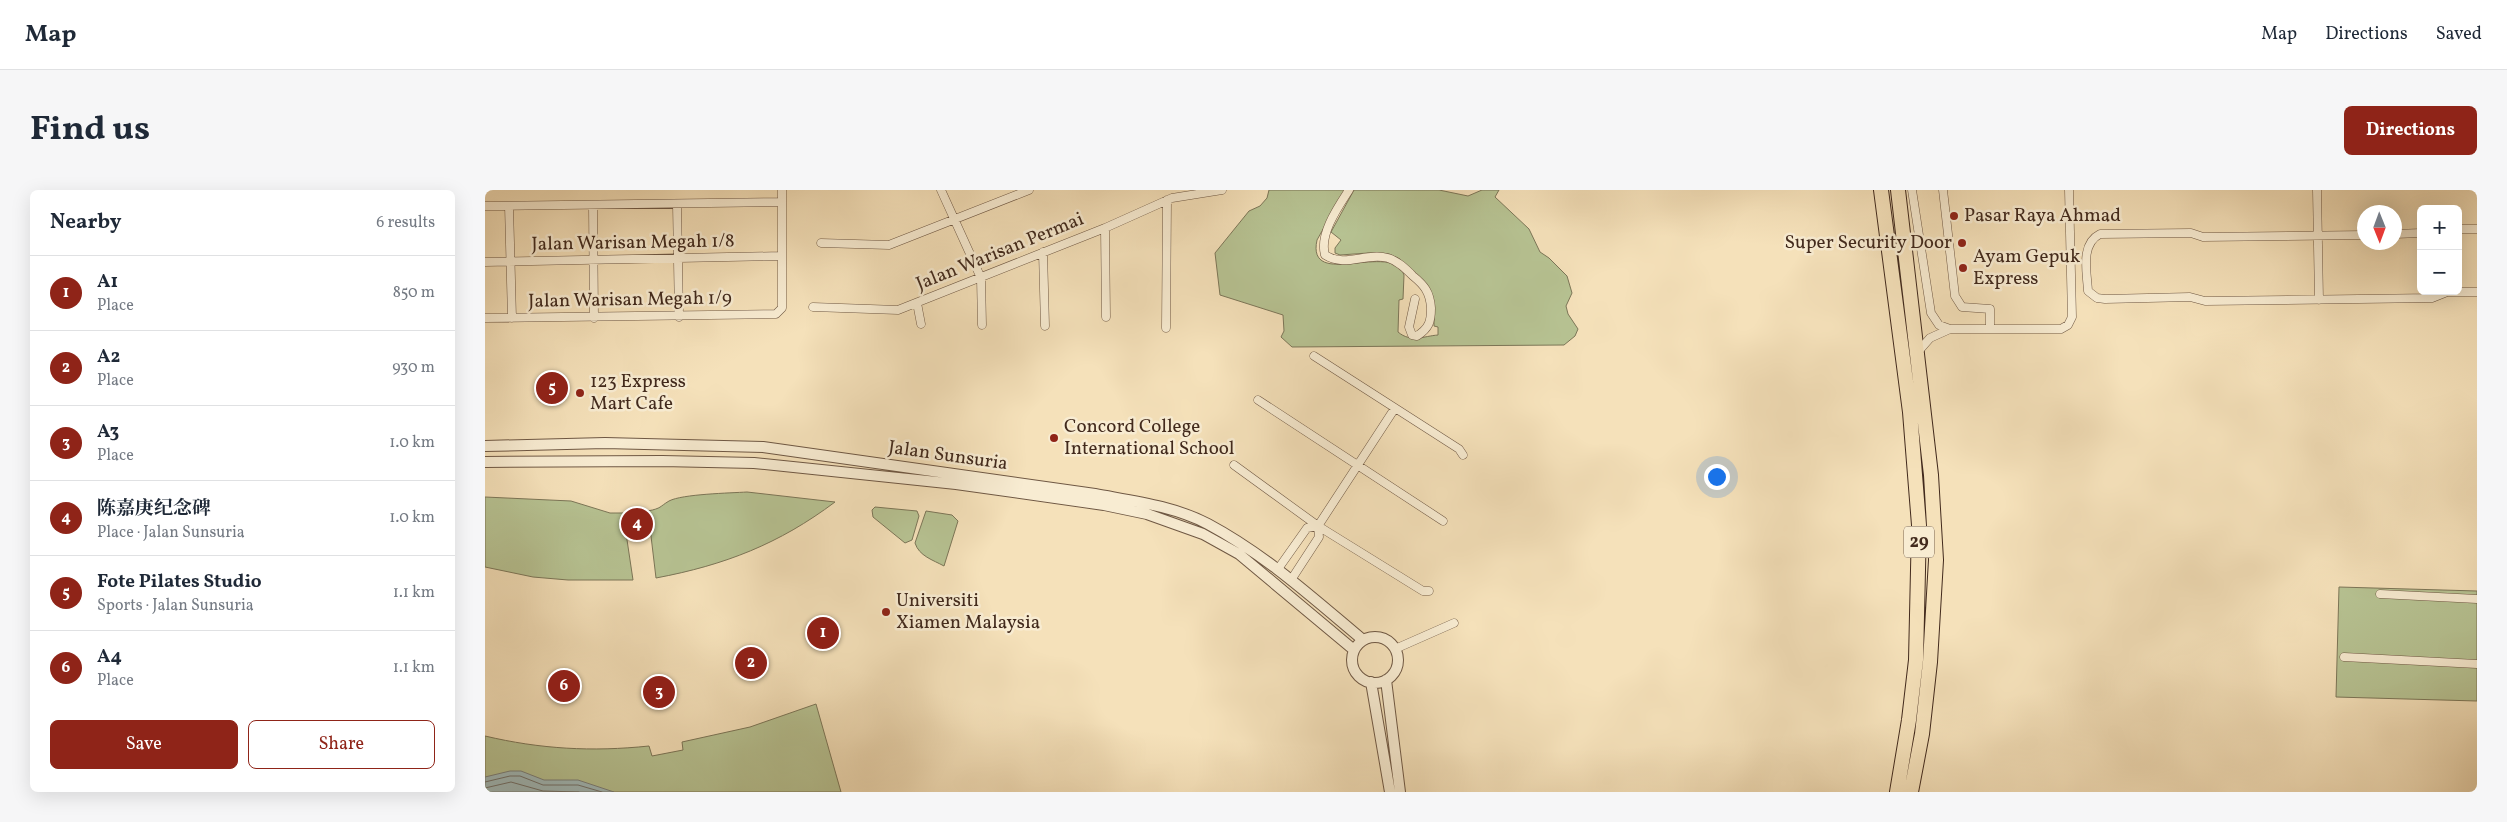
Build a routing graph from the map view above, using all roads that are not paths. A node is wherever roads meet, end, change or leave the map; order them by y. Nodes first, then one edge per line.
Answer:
1 (782, 190) edge
2 (941, 190) edge
3 (1029, 190) edge
4 (1222, 190) edge
5 (1349, 190) edge
6 (1876, 190) edge
7 (1881, 190) edge
8 (1898, 190) edge
9 (1903, 190) edge
10 (1912, 190) edge
11 (1943, 190) edge
12 (2069, 190) edge
13 (2317, 190) edge
14 (1169, 196) edge
15 (782, 202) junction
16 (677, 204) junction
17 (485, 206) edge
18 (509, 206) junction
19 (593, 206) junction
20 (1885, 219) junction
21 (955, 221) junction
22 (1903, 227) junction
23 (1105, 228) junction
24 (2477, 228) edge
25 (2462, 229) edge
26 (2417, 233) edge
27 (2402, 234) edge
28 (2357, 235) edge
29 (2319, 236) junction
30 (821, 244) dead end
31 (1043, 252) junction
32 (781, 256) junction
33 (678, 258) junction
34 (593, 260) junction
35 (485, 262) edge
36 (510, 262) junction
37 (981, 278) junction
38 (2477, 292) edge
39 (1415, 299) dead end
40 (2319, 300) junction
41 (917, 303) junction
42 (813, 307) dead end
43 (679, 316) junction
44 (1106, 317) dead end
45 (485, 318) edge
46 (511, 318) junction
47 (594, 318) junction
48 (921, 324) dead end
49 (982, 325) dead end
50 (1045, 326) dead end
51 (1166, 328) dead end
52 (1950, 329) junction
53 (1990, 329) junction
54 (1916, 354) junction
55 (1314, 356) dead end
56 (1258, 400) dead end
57 (1395, 408) junction
58 (485, 446) edge
59 (1463, 455) dead end
60 (485, 462) edge
61 (1234, 465) dead end
62 (1358, 465) junction
63 (1443, 520) dead end
64 (1319, 526) junction
65 (1278, 569) junction
66 (1291, 580) junction
67 (1429, 591) dead end
68 (2380, 594) dead end
69 (2477, 599) edge
70 (1454, 623) dead end
71 (1363, 640) junction
72 (1395, 649) junction
73 (1355, 650) junction
74 (2344, 658) dead end
75 (2477, 664) edge
76 (1386, 680) junction
77 (1371, 682) junction
78 (1390, 792) edge
79 (1400, 792) edge
80 (1897, 792) edge
81 (1911, 792) edge

1 - 15 street
2 - 21 street
3 - 21 street
4 - 14 street, Jalan Warisan Permai
5 - 39 street
6 - 20 highway
7 - 20 highway, 29
8 - 22 highway, 29
9 - 22 highway
10 - 52 street
11 - 53 street
12 - 53 street
13 - 29 street
14 - 23 street, Jalan Warisan Permai
14 - 51 street
15 - 16 street
15 - 32 street
16 - 19 street
16 - 33 street
17 - 18 street
18 - 19 street
18 - 36 street
19 - 34 street
20 - 80 highway, 29
21 - 30 street
21 - 37 street
22 - 54 highway, 29
23 - 31 street, Jalan Warisan Permai
23 - 44 street
24 - 25 street
26 - 27 street
28 - 29 street
29 - 40 street
29 - 40 street
31 - 37 street, Jalan Warisan Permai
31 - 50 street
32 - 33 street, Jalan Warisan Megah 1/8
32 - 43 street, Jalan Warisan Megah 1/9
33 - 34 street, Jalan Warisan Megah 1/8
33 - 43 street
34 - 36 street, Jalan Warisan Megah 1/8
34 - 47 street
35 - 36 street, Jalan Warisan Megah 1/8
36 - 46 street
37 - 41 street, Jalan Warisan Permai
37 - 49 street
38 - 40 street
41 - 42 street, Jalan Warisan Permai
41 - 48 street
43 - 47 street, Jalan Warisan Megah 1/9
45 - 46 street, Jalan Warisan Megah 1/9
46 - 47 street, Jalan Warisan Megah 1/9
52 - 53 street
52 - 54 street
54 - 81 highway, 29
55 - 57 street
56 - 62 street
57 - 59 street
57 - 62 street
58 - 65 street, Jalan Sunsuria
60 - 73 street, Jalan Sunsuria
61 - 64 street
62 - 63 street
62 - 64 street
64 - 65 street
64 - 66 street
64 - 67 street
65 - 66 street, Jalan Sunsuria
66 - 71 street, Jalan Sunsuria
68 - 69 street
70 - 72 street
71 - 72 street
71 - 73 street
72 - 76 street
73 - 77 street
74 - 75 street
76 - 77 street
76 - 79 street
77 - 78 street

